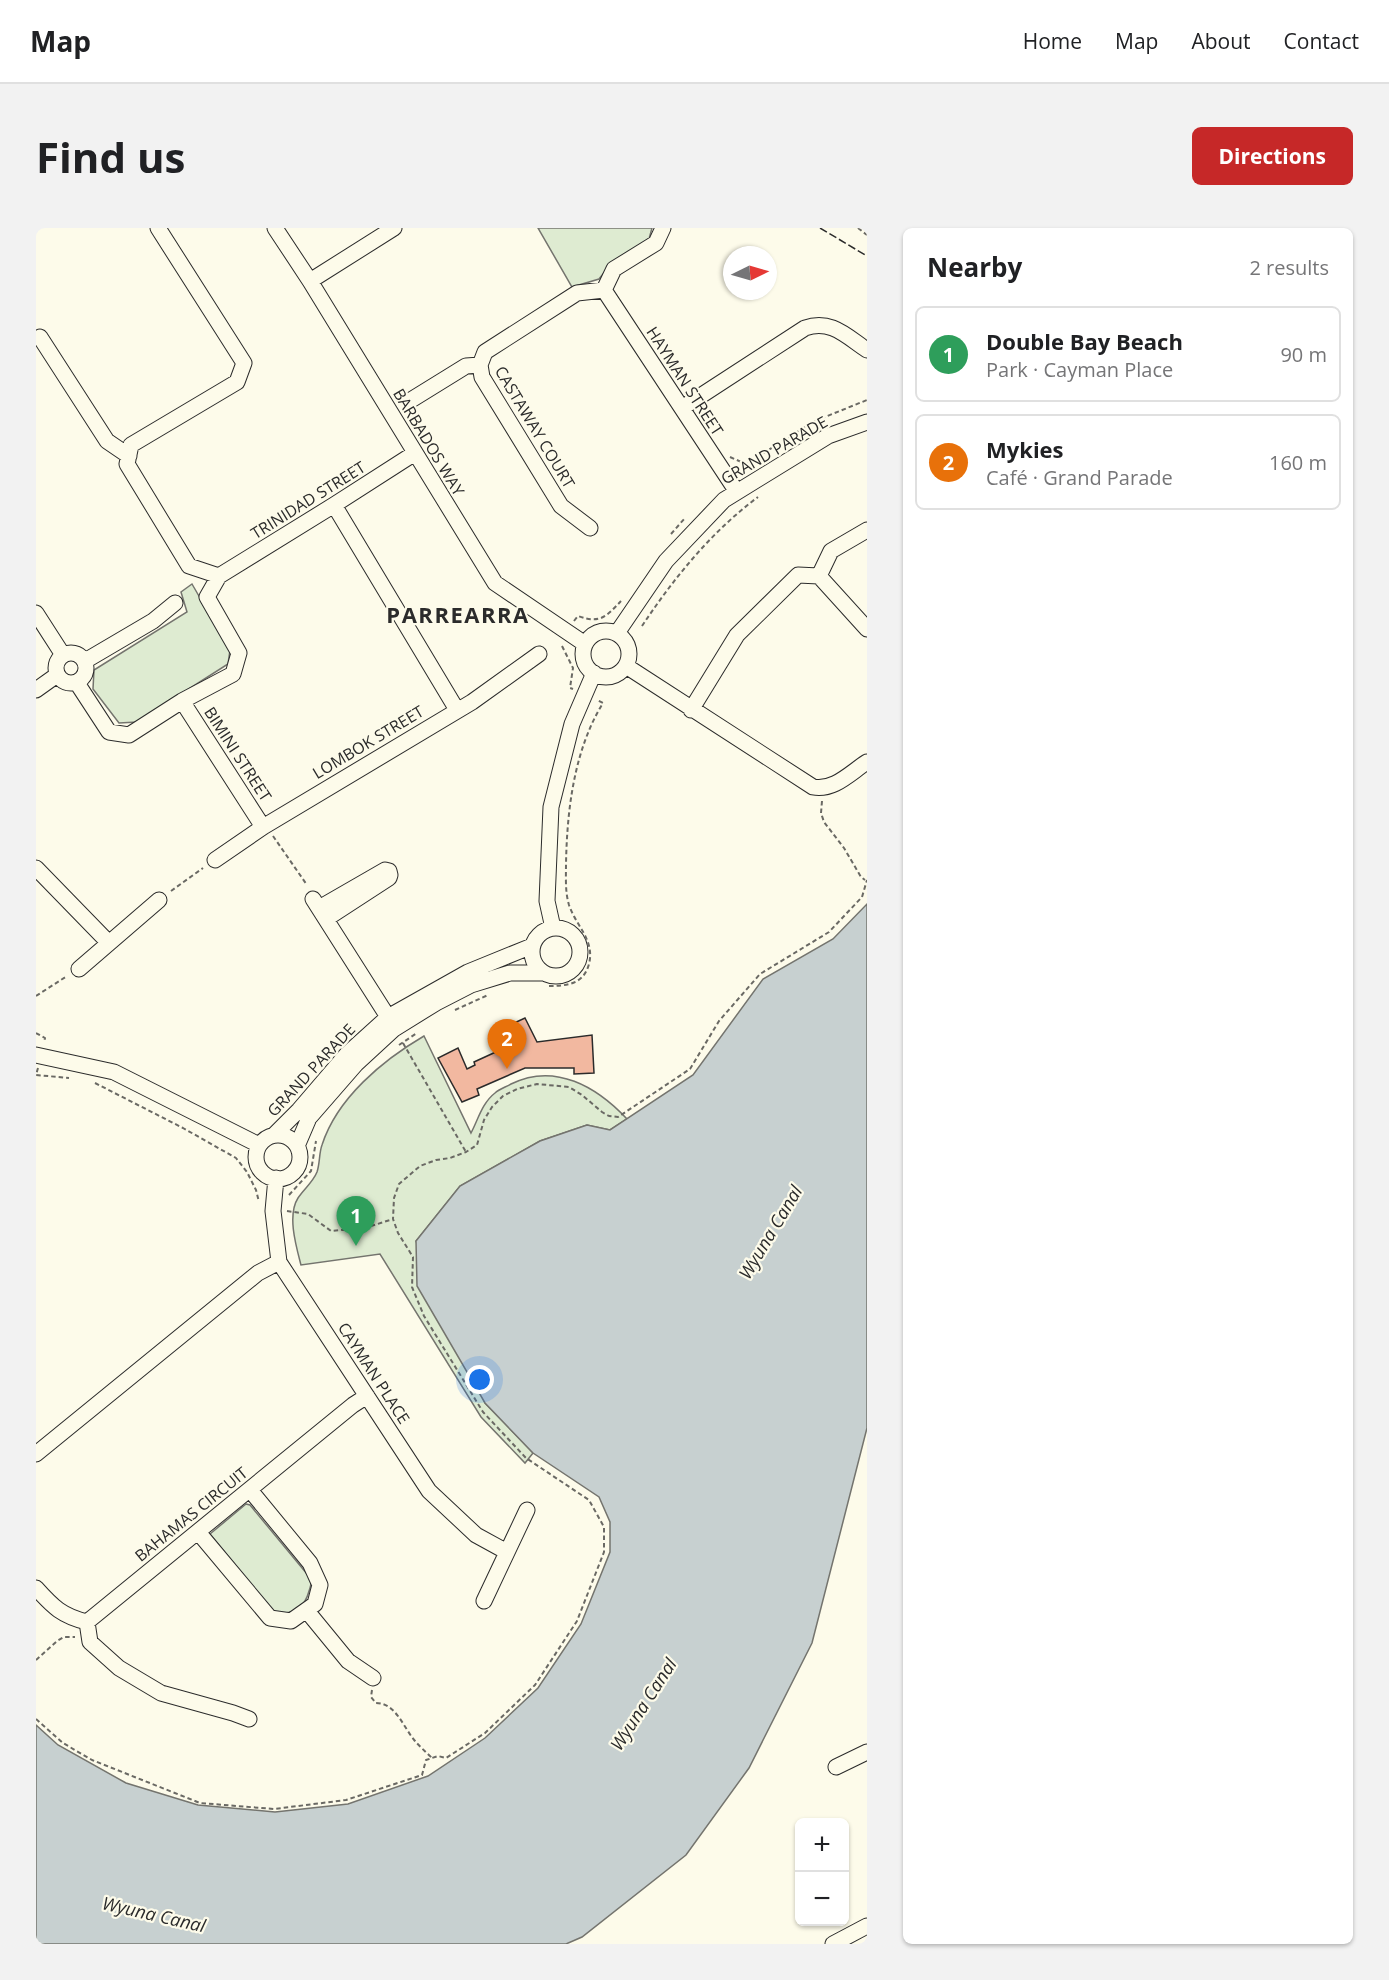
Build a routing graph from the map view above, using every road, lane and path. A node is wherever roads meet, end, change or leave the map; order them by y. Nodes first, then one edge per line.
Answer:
1 (158, 228) edge
2 (275, 228) edge
3 (394, 228) edge
4 (663, 228) edge
5 (858, 228) edge
6 (867, 235) edge
7 (310, 281) junction
8 (604, 290) junction
9 (40, 336) dead end
10 (867, 350) edge
11 (480, 365) junction
12 (411, 400) dead end
13 (682, 408) junction
14 (867, 422) edge
15 (415, 453) junction
16 (129, 456) junction
17 (737, 492) junction
18 (764, 492) dead end
19 (334, 506) junction
20 (590, 528) dead end
21 (867, 530) edge
22 (219, 576) junction
23 (819, 576) junction
24 (175, 603) dead end
25 (36, 613) edge
26 (642, 626) dead end
27 (867, 629) edge
28 (617, 633) junction
29 (585, 644) junction
30 (539, 654) dead end
31 (63, 655) junction
32 (85, 661) junction
33 (626, 666) junction
34 (594, 673) junction
35 (57, 675) junction
36 (77, 683) junction
37 (36, 690) edge
38 (182, 701) junction
39 (457, 710) junction
40 (691, 710) junction
41 (867, 762) edge
42 (822, 789) junction
43 (263, 827) junction
44 (215, 860) joint
45 (36, 868) edge
46 (866, 880) edge
47 (159, 900) joint
48 (319, 908) joint
49 (554, 928) junction
50 (108, 942) junction
51 (532, 946) junction
52 (80, 969) joint
53 (543, 973) junction
54 (36, 996) edge
55 (388, 1017) junction
56 (402, 1042) dead end
57 (36, 1055) edge
58 (274, 1135) junction
59 (259, 1145) junction
60 (297, 1146) junction
61 (466, 1152) junction
62 (276, 1178) junction
63 (286, 1211) dead end
64 (393, 1219) junction
65 (279, 1262) junction
66 (367, 1396) junction
67 (38, 1447) edge
68 (250, 1490) junction
69 (527, 1510) dead end
70 (198, 1532) junction
71 (507, 1552) junction
72 (36, 1588) edge
73 (484, 1601) dead end
74 (307, 1611) junction
75 (87, 1622) junction
76 (36, 1660) edge
77 (373, 1678) joint
78 (36, 1719) edge
79 (249, 1719) dead end
80 (867, 1752) edge
81 (432, 1758) junction
82 (836, 1767) dead end
83 (867, 1926) edge
84 (833, 1944) edge

1 - 16 street
2 - 7 street, BARBADOS WAY
3 - 7 street
4 - 8 street
5 - 6 path
7 - 15 street, BARBADOS WAY
8 - 11 street
8 - 13 street, HAYMAN STREET
9 - 16 street
10 - 13 street
11 - 12 street
11 - 20 street, CASTAWAY COURT
13 - 17 street, HAYMAN STREET
14 - 17 street, GRAND PARADE
15 - 19 street, TRINIDAD STREET
15 - 29 street, BARBADOS WAY
16 - 22 street
17 - 28 street, GRAND PARADE
18 - 26 path
19 - 22 street, TRINIDAD STREET
19 - 39 street
21 - 23 street
22 - 38 street
23 - 27 street
23 - 40 street
24 - 32 street
25 - 31 street
28 - 29 street
28 - 33 street
29 - 34 street
30 - 39 street, LOMBOK STREET
31 - 32 street
31 - 35 street
32 - 36 street
33 - 34 street
33 - 40 street
34 - 49 street
35 - 36 street
35 - 37 street
36 - 38 street
38 - 43 street, BIMINI STREET
39 - 43 street, LOMBOK STREET
40 - 42 street
41 - 42 street
42 - 46 path
43 - 44 street, LOMBOK STREET
43 - 48 path
44 - 47 path
45 - 50 street
46 - 61 path
47 - 50 street
48 - 55 street
49 - 51 street
49 - 53 street
50 - 52 street
51 - 53 street
51 - 55 street, GRAND PARADE
52 - 54 path
53 - 60 street, GRAND PARADE
55 - 58 street, GRAND PARADE
56 - 61 path
57 - 59 street
58 - 59 street
58 - 60 street
59 - 62 street
60 - 62 street
61 - 64 path
62 - 65 street, CAYMAN PLACE
63 - 64 path
64 - 81 path
65 - 66 street, CAYMAN PLACE
65 - 67 street
66 - 68 street, BAHAMAS CIRCUIT
66 - 71 street, CAYMAN PLACE
68 - 70 street, BAHAMAS CIRCUIT
68 - 74 street
69 - 71 street
70 - 74 street
70 - 75 street, BAHAMAS CIRCUIT
71 - 73 street
72 - 75 street
74 - 77 street
75 - 76 path
75 - 79 street
77 - 81 path
78 - 81 path
80 - 82 street
83 - 84 street

